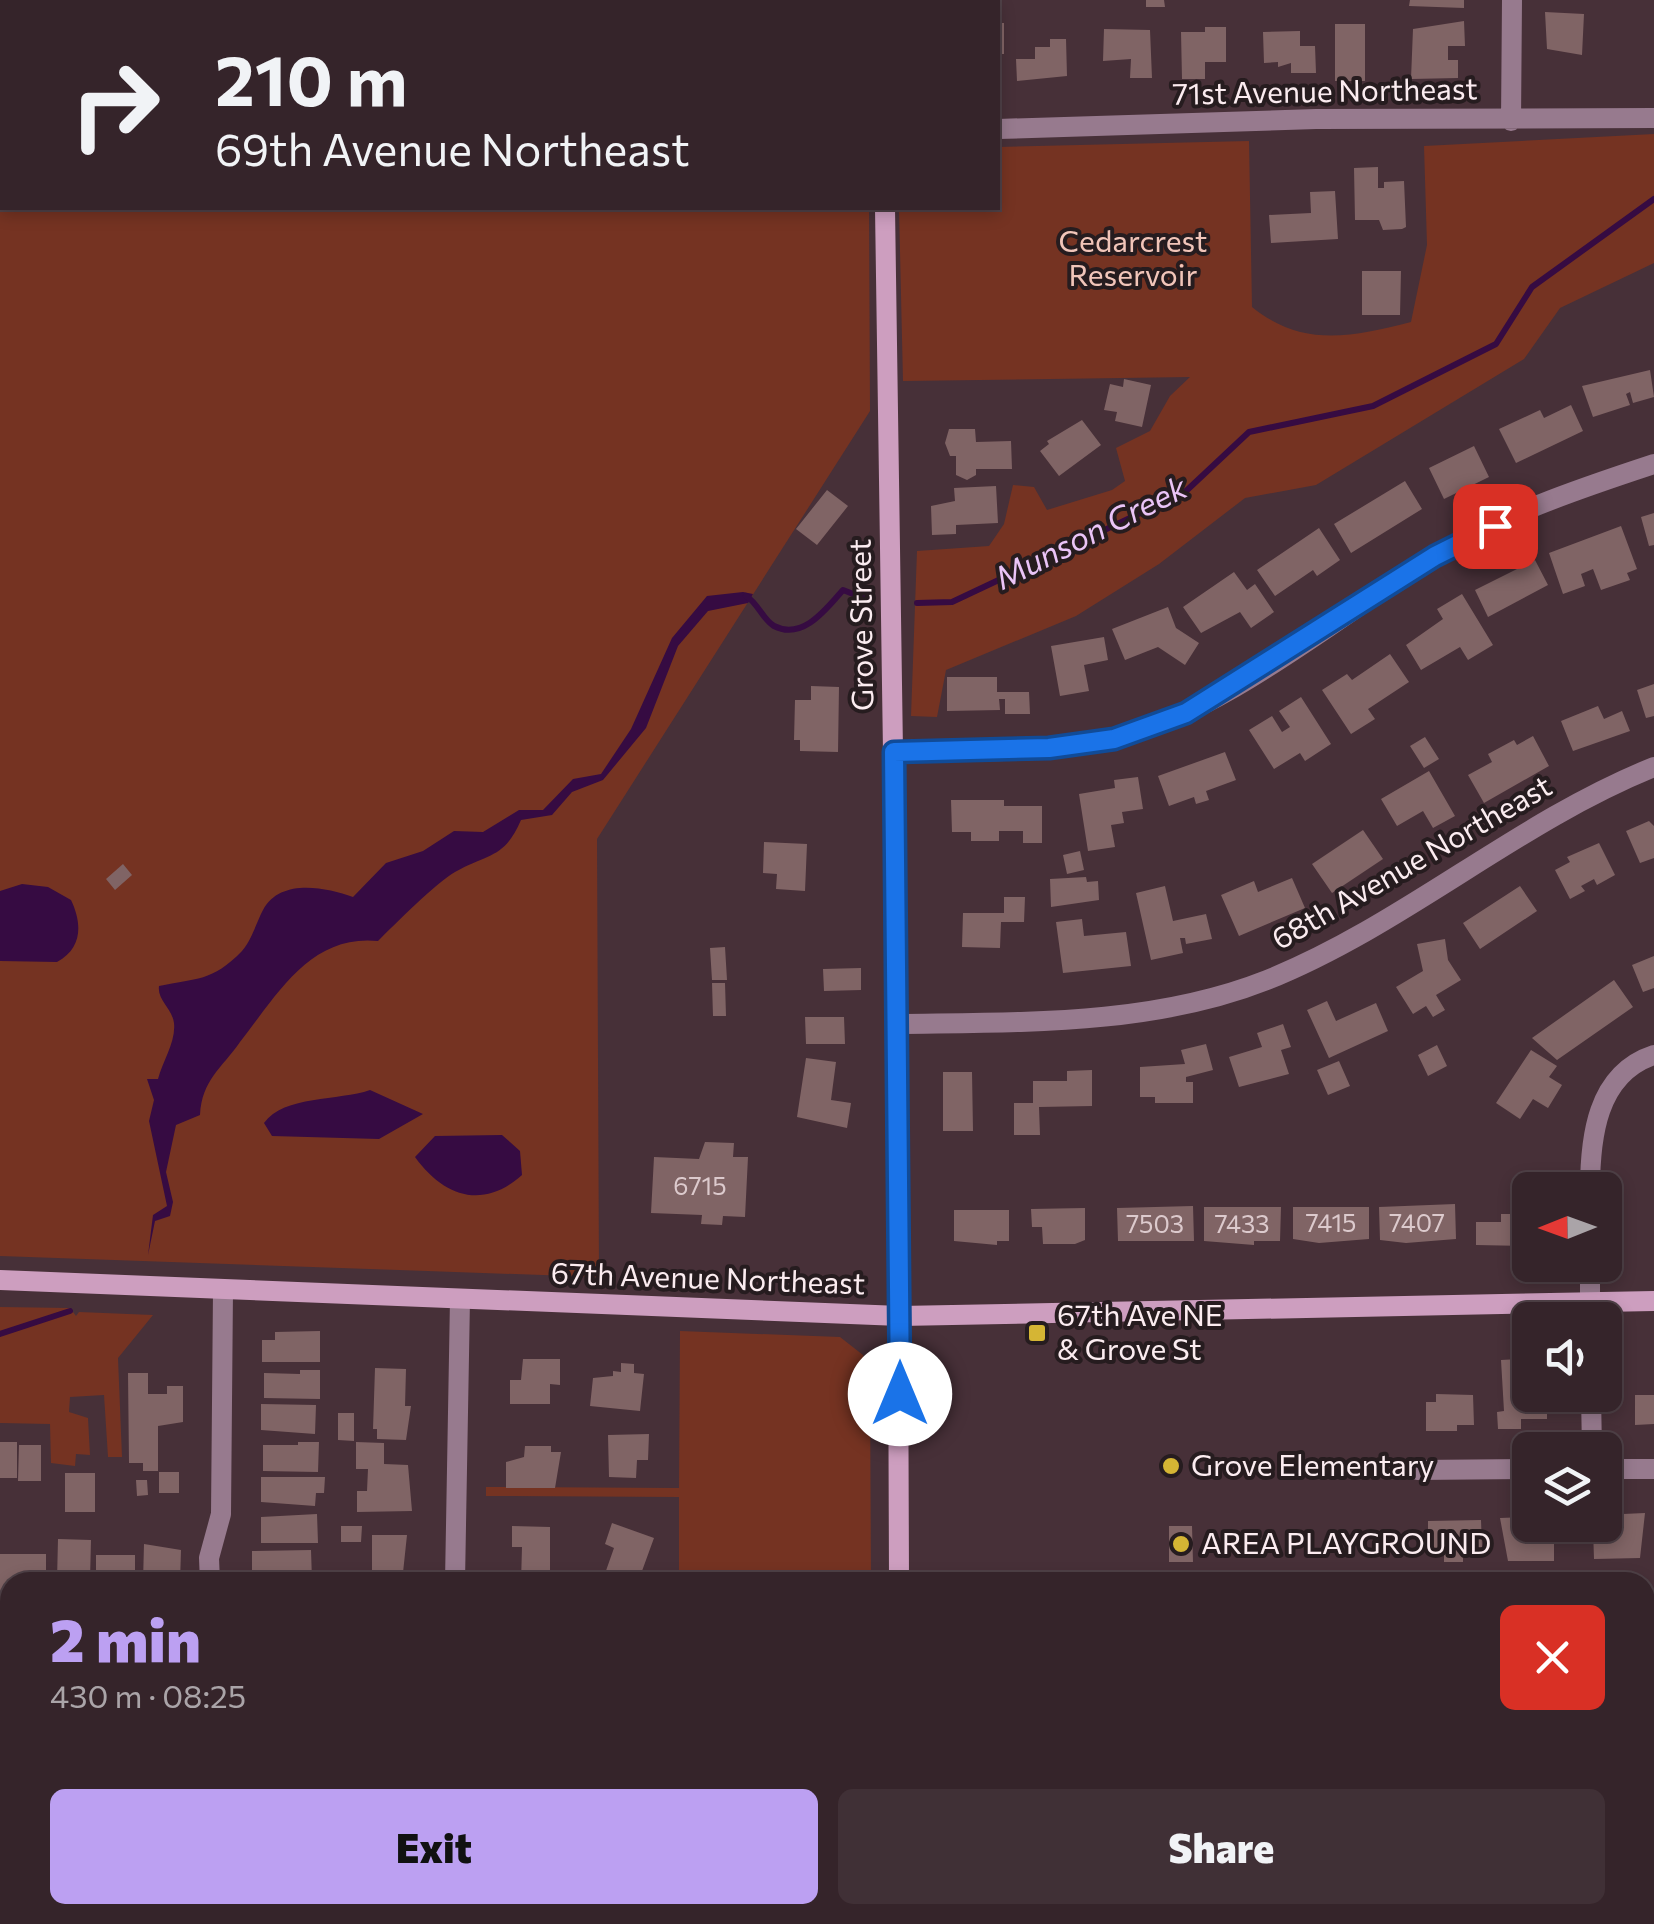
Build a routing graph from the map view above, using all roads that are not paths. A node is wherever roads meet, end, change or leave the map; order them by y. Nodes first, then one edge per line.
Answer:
1 (1512, 0) edge
2 (1654, 118) edge
3 (1511, 121) junction
4 (1000, 130) edge
5 (886, 210) edge
6 (1654, 464) edge
7 (894, 752) junction
8 (1654, 767) edge
9 (898, 1024) junction
10 (1654, 1055) edge
11 (1590, 1172) edge
12 (0, 1280) edge
13 (222, 1290) junction
14 (460, 1299) junction
15 (1654, 1301) edge
16 (1622, 1306) edge
17 (1512, 1312) edge
18 (900, 1316) junction
19 (1512, 1469) edge
20 (1622, 1469) edge
21 (1654, 1469) edge
22 (1417, 1470) dead end
23 (210, 1572) edge
24 (455, 1572) edge
25 (899, 1572) edge

1 - 3 street
2 - 3 street, 71st Avenue Northeast
3 - 4 street, 71st Avenue Northeast
5 - 7 main road, Grove Street
6 - 7 street
7 - 9 main road, Grove Street
8 - 9 street, 68th Avenue Northeast
9 - 18 main road, Grove Street
10 - 11 street
12 - 13 main road, 67th Avenue Northeast
13 - 14 main road, 67th Avenue Northeast
13 - 23 street
14 - 18 main road, 67th Avenue Northeast
14 - 24 street
15 - 16 main road, 67th Avenue Northeast
17 - 18 main road, 67th Avenue Northeast
18 - 25 main road, Grove Street
19 - 22 street
20 - 21 street

